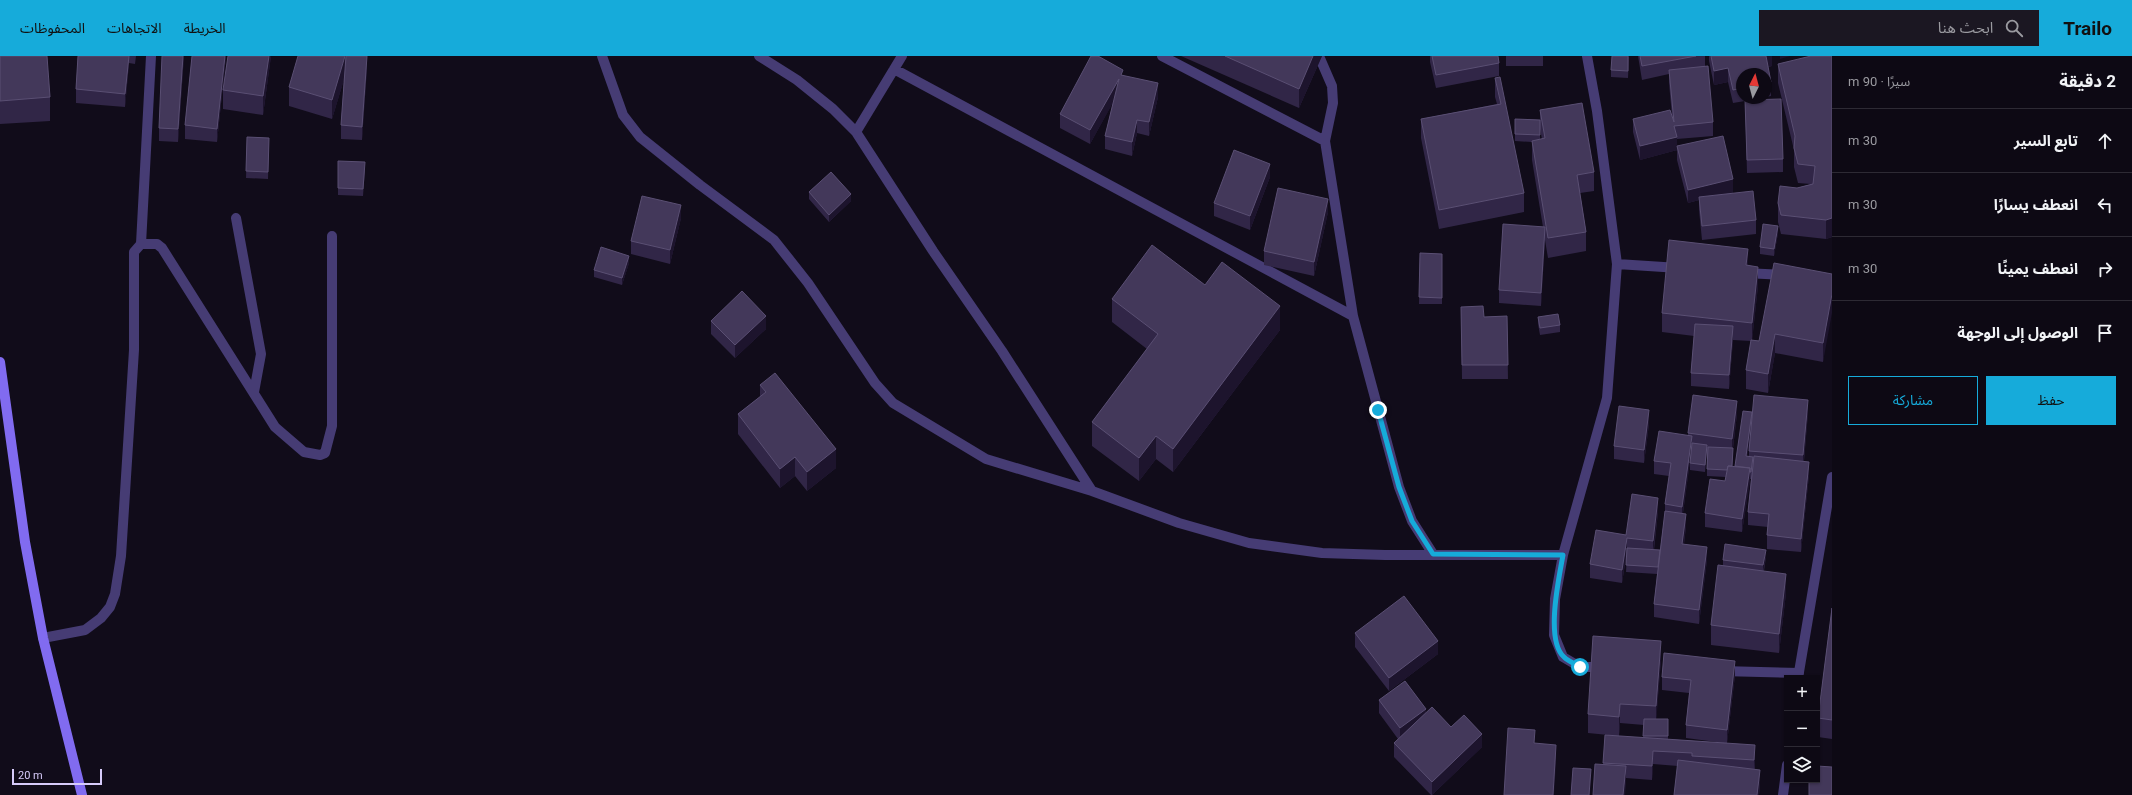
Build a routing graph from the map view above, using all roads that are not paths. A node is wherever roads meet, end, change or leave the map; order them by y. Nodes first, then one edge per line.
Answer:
1 (151, 56) edge
2 (602, 56) edge
3 (759, 56) edge
4 (902, 56) edge
5 (1162, 56) edge
6 (1319, 56) edge
7 (1587, 56) edge
8 (894, 68) junction
9 (856, 132) junction
10 (1325, 141) junction
11 (236, 218) dead end
12 (332, 236) dead end
13 (141, 244) junction
14 (1617, 264) junction
15 (1689, 269) edge
16 (1736, 272) edge
17 (1792, 276) edge
18 (1353, 316) junction
19 (0, 362) edge
20 (254, 392) junction
21 (1832, 477) edge
22 (1092, 491) junction
23 (1433, 554) junction
24 (1563, 555) junction
25 (43, 638) junction
26 (1611, 668) edge
27 (1713, 670) edge
28 (1799, 675) edge
29 (1785, 783) edge
30 (82, 795) edge
31 (1783, 795) edge

1 - 13 street
2 - 22 street
3 - 9 street
4 - 8 street
5 - 10 street
6 - 10 street
7 - 14 street
8 - 9 street
8 - 18 street
9 - 22 street
10 - 18 street
11 - 20 street
12 - 20 street
13 - 20 street
13 - 25 street
14 - 15 street
14 - 24 street
16 - 17 street
18 - 23 street
19 - 25 street
21 - 28 street
22 - 23 street
23 - 24 street
24 - 26 street
25 - 30 street
27 - 28 street
29 - 31 street

